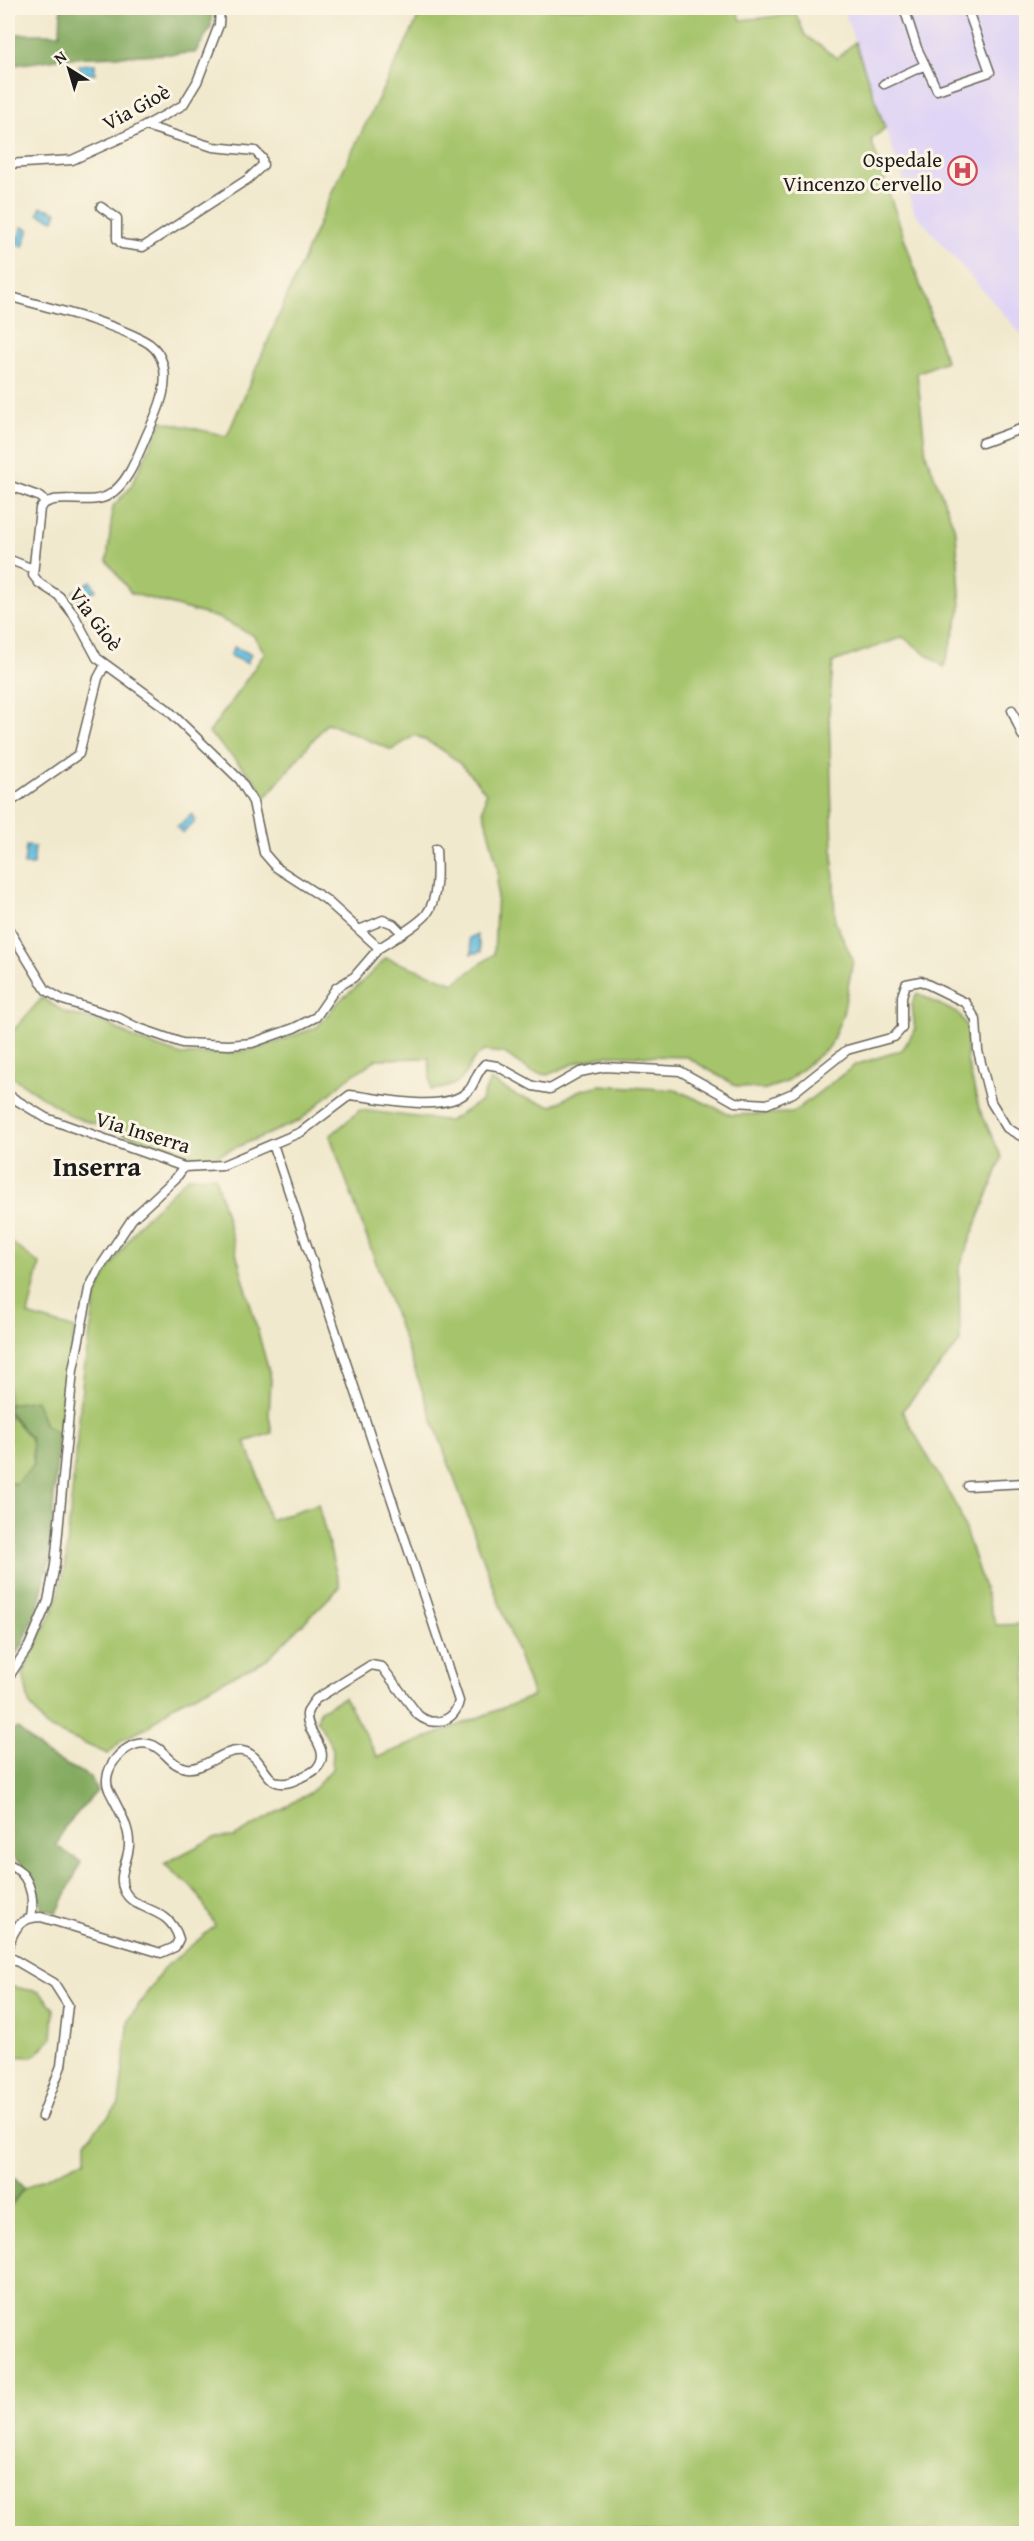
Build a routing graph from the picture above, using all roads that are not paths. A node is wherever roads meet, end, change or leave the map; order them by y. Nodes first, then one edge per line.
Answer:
1 (220, 8) edge
2 (904, 8) edge
3 (967, 8) edge
4 (925, 65) junction
5 (885, 84) dead end
6 (146, 126) junction
7 (8, 164) edge
8 (101, 207) dead end
9 (8, 296) edge
10 (1026, 427) edge
11 (982, 443) dead end
12 (8, 485) edge
13 (46, 502) junction
14 (8, 559) edge
15 (33, 569) junction
16 (105, 664) junction
17 (1012, 710) dead end
18 (1026, 738) edge
19 (8, 808) edge
20 (435, 849) dead end
21 (8, 928) edge
22 (359, 930) junction
23 (402, 933) junction
24 (379, 948) junction
25 (8, 1095) edge
26 (1026, 1139) edge
27 (273, 1144) junction
28 (184, 1167) junction
29 (1026, 1483) edge
30 (968, 1486) dead end
31 (8, 1678) edge
32 (8, 1863) edge
33 (31, 1917) junction
34 (8, 1947) edge
35 (8, 1953) edge
36 (42, 2116) dead end

1 - 6 street, Via Gioè
2 - 4 street
3 - 4 street
4 - 5 street
6 - 7 street, Via Gioè
6 - 8 street
9 - 13 street
10 - 11 street
12 - 13 street
13 - 15 street
14 - 15 street
15 - 16 street, Via Gioè
16 - 19 street
16 - 22 street, Via Gioè
17 - 18 street
20 - 23 street
21 - 24 street
22 - 23 street
22 - 24 street, Via Gioè
23 - 24 street
25 - 28 street, Via Inserra
26 - 27 street, Via Inserra
27 - 28 street, Via Inserra
27 - 33 street
28 - 31 street
29 - 30 street
32 - 33 street
33 - 34 street
35 - 36 street

